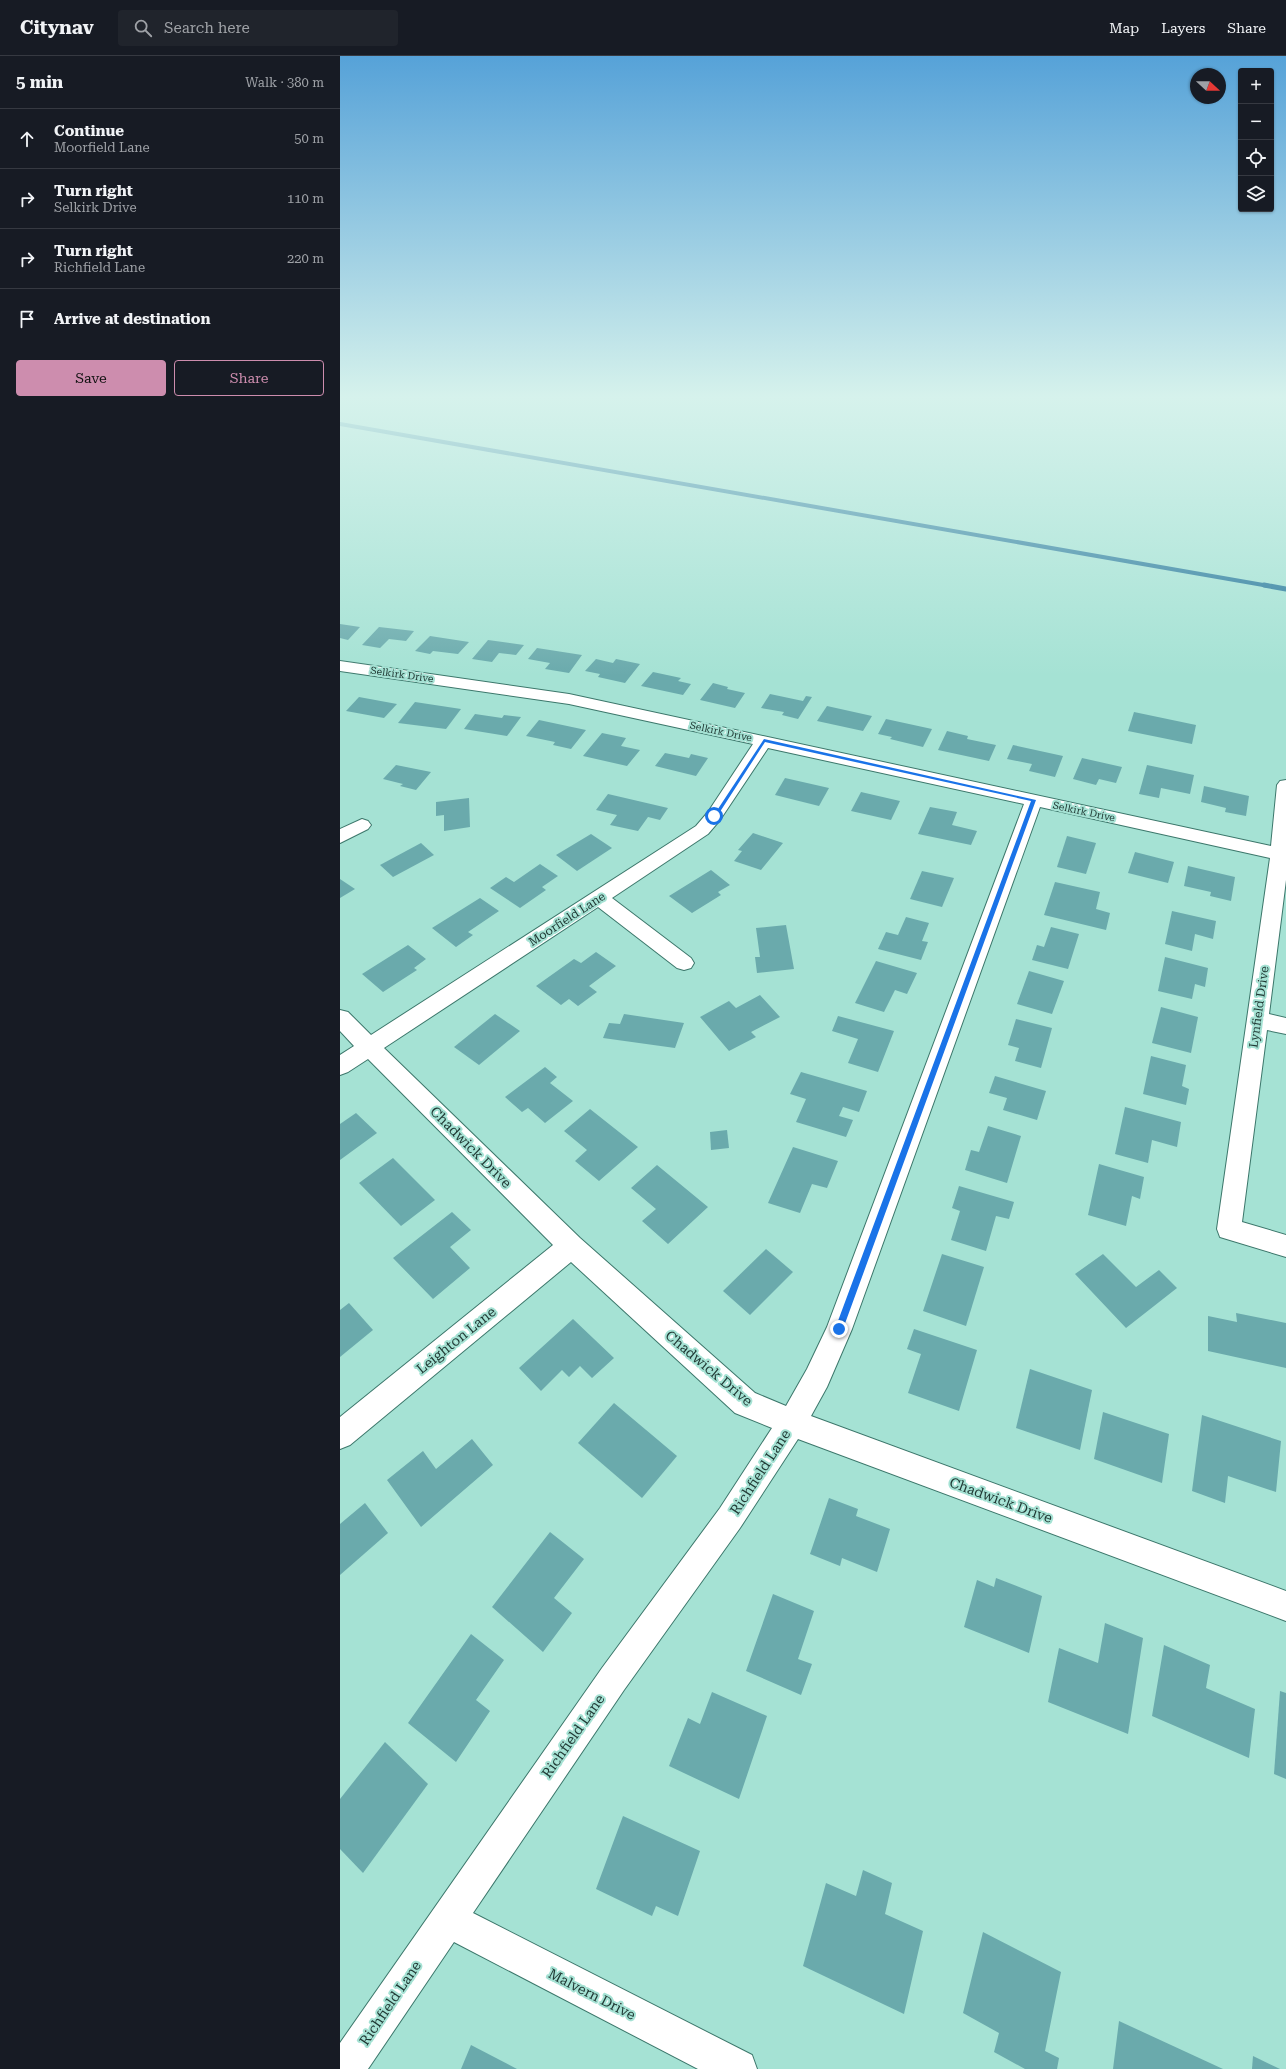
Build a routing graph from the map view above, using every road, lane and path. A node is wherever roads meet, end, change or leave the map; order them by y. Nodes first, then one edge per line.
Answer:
1 (340, 666) edge
2 (764, 741) junction
3 (1286, 785) edge
4 (1034, 800) junction
5 (362, 825) dead end
6 (340, 837) edge
7 (1283, 855) edge
8 (600, 898) junction
9 (684, 962) dead end
10 (340, 1018) edge
11 (1257, 1019) junction
12 (1286, 1026) edge
13 (370, 1047) junction
14 (340, 1066) edge
15 (571, 1246) junction
16 (1286, 1246) edge
17 (792, 1423) junction
18 (340, 1435) edge
19 (1286, 1606) edge
20 (447, 1919) junction
21 (345, 2069) edge
22 (738, 2069) edge

1 - 2 street, Selkirk Drive
2 - 4 street, Selkirk Drive
2 - 8 street, Moorfield Lane
3 - 7 street, Lynfield Drive
4 - 7 street, Selkirk Drive
4 - 17 street, Richfield Lane
5 - 6 street
7 - 11 street, Lynfield Drive
8 - 9 street
8 - 13 street, Moorfield Lane
10 - 13 street, Chadwick Drive
11 - 12 street
11 - 16 street, Lynfield Drive
13 - 14 street, Moorfield Lane
13 - 15 street, Chadwick Drive
15 - 17 street, Chadwick Drive
15 - 18 street, Leighton Lane
17 - 19 street, Chadwick Drive
17 - 20 street, Richfield Lane
20 - 21 street, Richfield Lane
20 - 22 street, Malvern Drive

